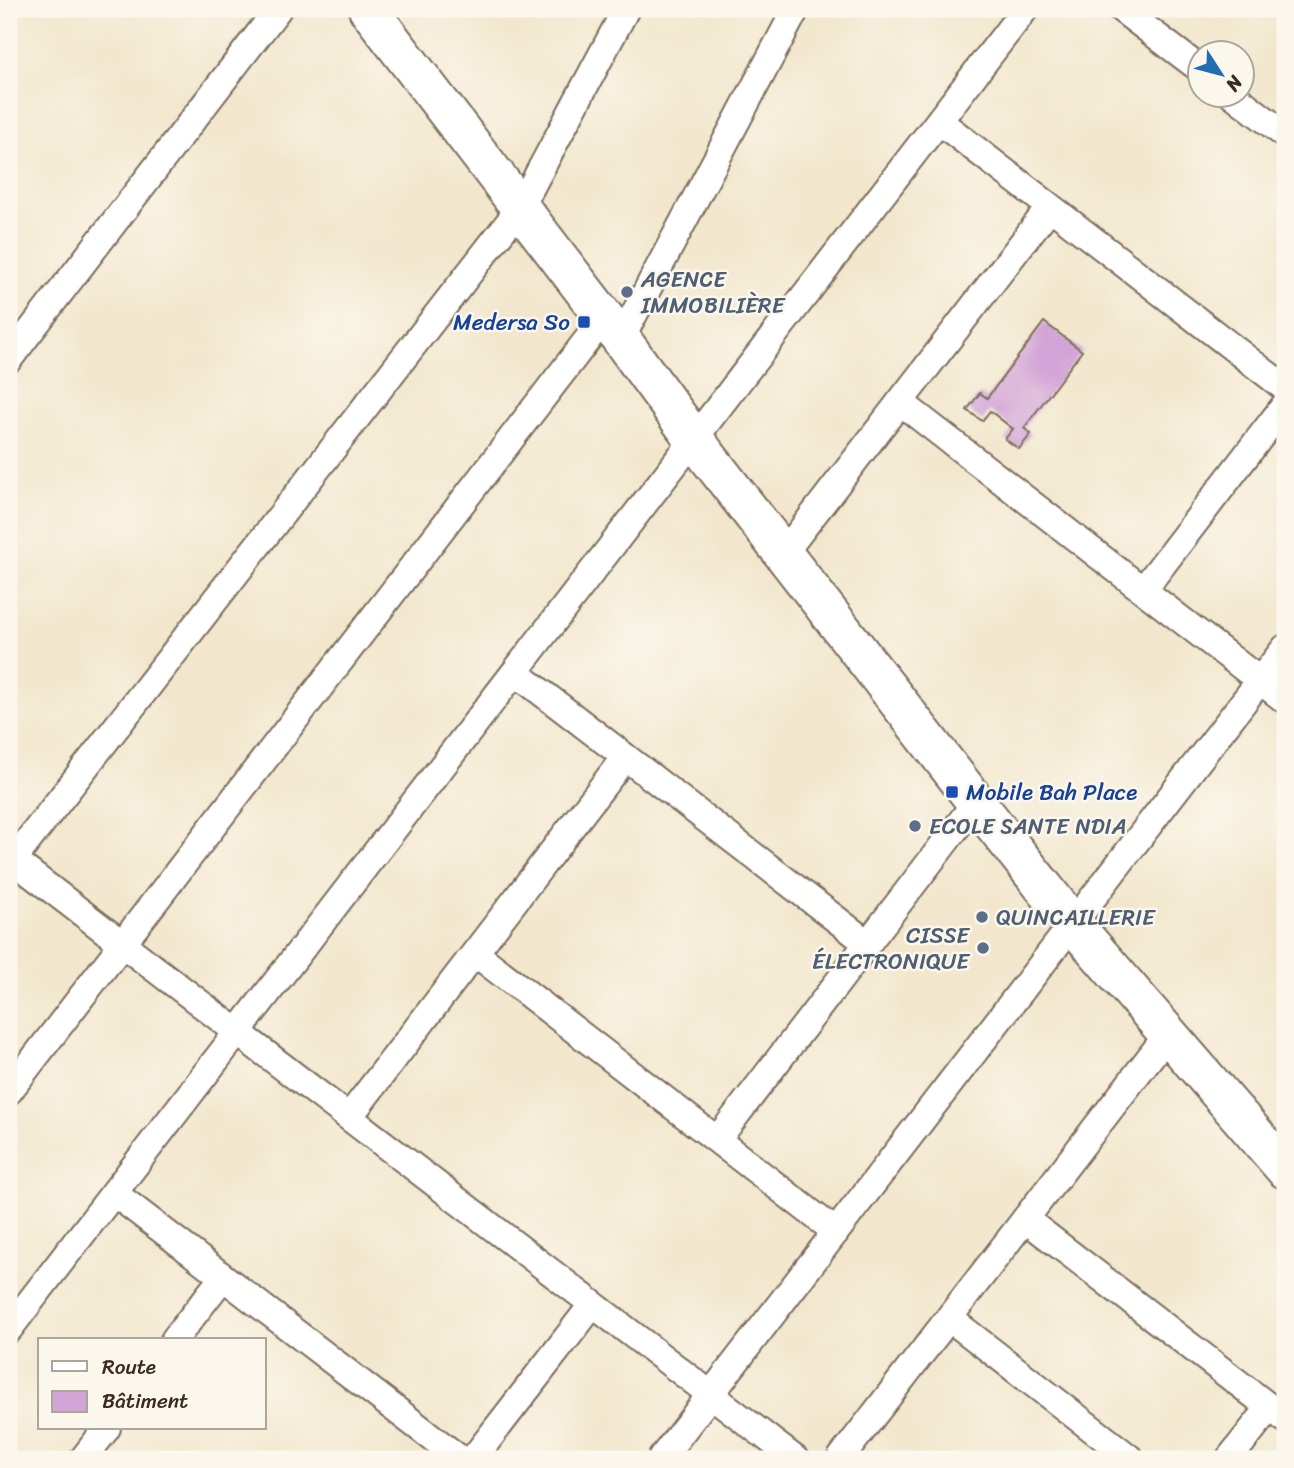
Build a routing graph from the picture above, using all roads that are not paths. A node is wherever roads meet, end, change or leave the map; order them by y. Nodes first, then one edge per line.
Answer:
1 (278, 9) edge
2 (368, 9) edge
3 (626, 9) edge
4 (796, 9) edge
5 (1025, 9) edge
6 (1121, 9) edge
7 (1186, 59) edge
8 (1250, 108) edge
9 (939, 121) junction
10 (1285, 135) edge
11 (1050, 207) junction
12 (520, 208) junction
13 (613, 329) junction
14 (9, 359) edge
15 (1285, 388) edge
16 (900, 402) junction
17 (1285, 405) edge
18 (694, 439) junction
19 (783, 554) junction
20 (1143, 590) junction
21 (1285, 648) edge
22 (515, 672) junction
23 (1260, 681) junction
24 (1285, 700) edge
25 (625, 757) junction
26 (976, 802) junction
27 (11, 859) edge
28 (1073, 924) junction
29 (867, 943) junction
30 (122, 944) junction
31 (475, 953) junction
32 (237, 1032) junction
33 (1168, 1034) junction
34 (9, 1091) edge
35 (349, 1117) junction
36 (717, 1140) junction
37 (1285, 1169) edge
38 (114, 1192) junction
39 (1025, 1219) junction
40 (836, 1231) junction
41 (223, 1277) junction
42 (593, 1304) junction
43 (949, 1318) junction
44 (9, 1329) edge
45 (176, 1338) edge
46 (711, 1395) junction
47 (1277, 1413) edge
48 (105, 1430) edge
49 (83, 1459) edge
50 (460, 1459) edge
51 (473, 1459) edge
52 (661, 1459) edge
53 (795, 1459) edge
54 (840, 1459) edge
55 (1131, 1459) edge
56 (1229, 1459) edge

1 - 14 street
2 - 12 main road
3 - 12 street
4 - 13 street
5 - 9 street
6 - 7 street
8 - 10 street
9 - 11 street
9 - 18 street
11 - 15 street
11 - 16 street
12 - 13 main road
12 - 27 street
13 - 18 main road
13 - 30 street
16 - 19 street
16 - 20 street
17 - 20 street
18 - 19 main road
18 - 22 street
19 - 26 main road
20 - 23 street
21 - 23 street
22 - 25 street
22 - 32 street
23 - 24 street
23 - 28 street
25 - 29 street
25 - 31 street
26 - 28 main road
26 - 29 street
27 - 30 street
28 - 33 main road
28 - 40 street
29 - 36 street
30 - 32 street
30 - 34 street
31 - 35 street
31 - 36 street
32 - 35 street
32 - 38 street
33 - 37 main road
33 - 39 street
35 - 42 street
36 - 40 street
38 - 41 street
38 - 44 street
39 - 43 street
39 - 47 street
40 - 46 street
41 - 45 street
41 - 50 street
42 - 46 street
42 - 51 street
43 - 54 street
43 - 55 street
46 - 52 street
46 - 53 street
47 - 56 street
48 - 49 street

